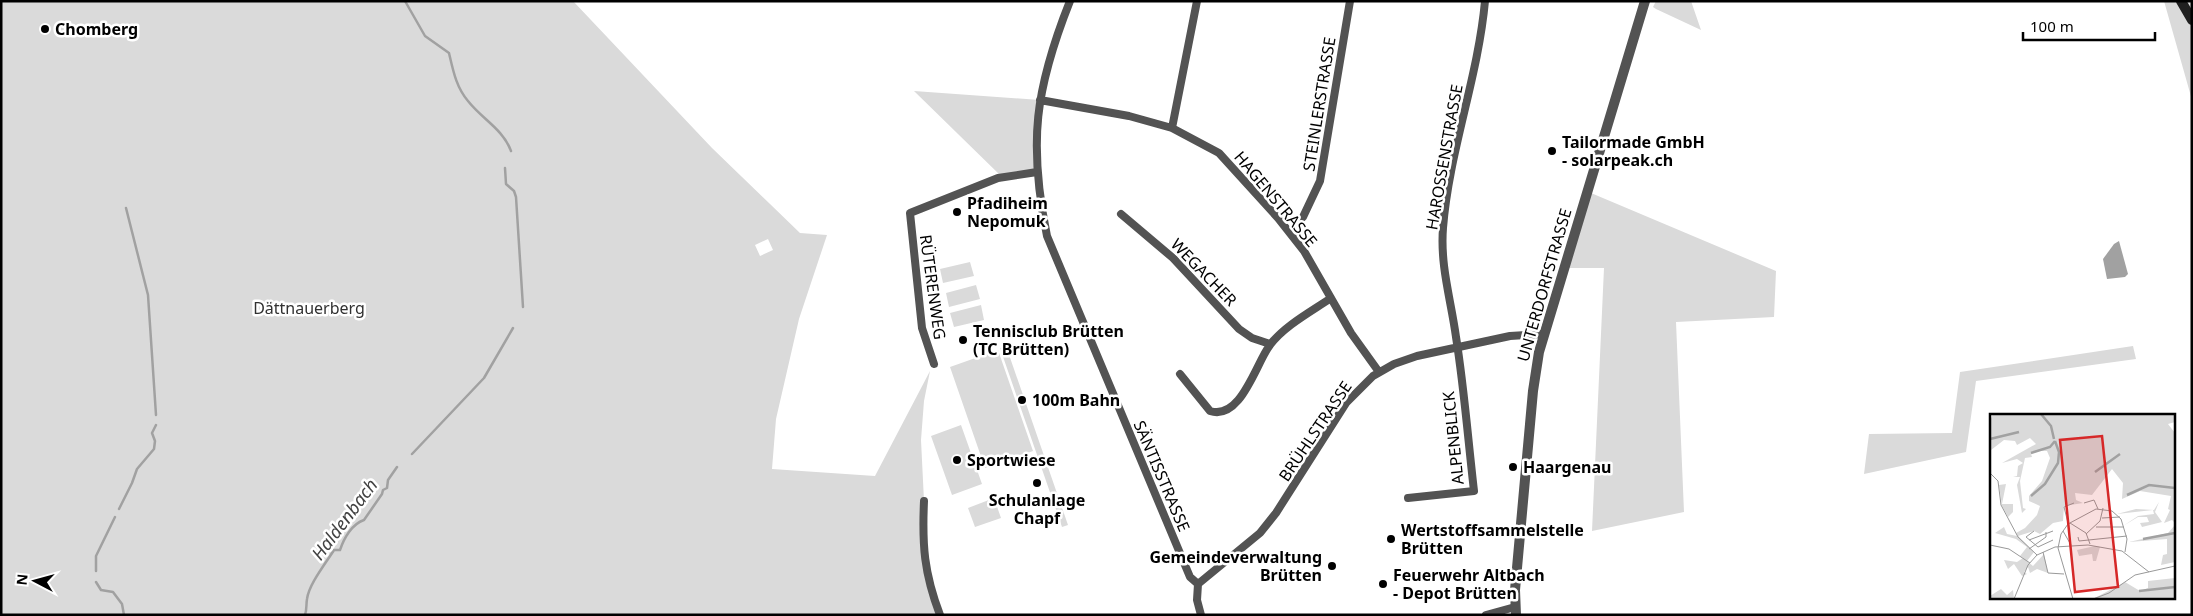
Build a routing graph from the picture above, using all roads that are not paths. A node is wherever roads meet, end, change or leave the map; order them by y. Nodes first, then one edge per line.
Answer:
1 (1070, 1) edge
2 (1197, 1) edge
3 (1350, 1) edge
4 (1485, 1) edge
5 (1645, 1) edge
6 (2181, 1) edge
7 (2192, 20) edge
8 (1040, 100) junction
9 (1172, 128) junction
10 (1037, 172) junction
11 (1121, 214) dead end
12 (1290, 232) junction
13 (1331, 298) junction
14 (1543, 334) junction
15 (1270, 344) junction
16 (1457, 348) junction
17 (934, 364) dead end
18 (1379, 372) junction
19 (1180, 374) dead end
20 (1408, 498) dead end
21 (924, 501) dead end
22 (1198, 584) junction
23 (1516, 611) edge
24 (940, 615) edge
25 (1202, 615) edge
26 (1486, 615) edge

1 - 8 street, SÄNTISSTRASSE
2 - 9 street
3 - 12 street, STEINLERSTRASSE
4 - 16 street, HAROSSENSTRASSE
5 - 14 street, UNTERDORFSTRASSE
6 - 7 main road
8 - 9 street, HAGENSTRASSE
8 - 10 street, SÄNTISSTRASSE
9 - 12 street, HAGENSTRASSE
10 - 17 street, RÜTERENWEG
10 - 22 street, SÄNTISSTRASSE
11 - 15 street, WEGACHER
12 - 13 street, HAGENSTRASSE
13 - 15 street
13 - 18 street, HAGENSTRASSE
14 - 16 street, BRÜHLSTRASSE
14 - 23 street, UNTERDORFSTRASSE
15 - 19 street
16 - 18 street, BRÜHLSTRASSE
16 - 20 street, ALPENBLICK
18 - 22 street, BRÜHLSTRASSE
21 - 24 street
22 - 25 street
23 - 26 street

